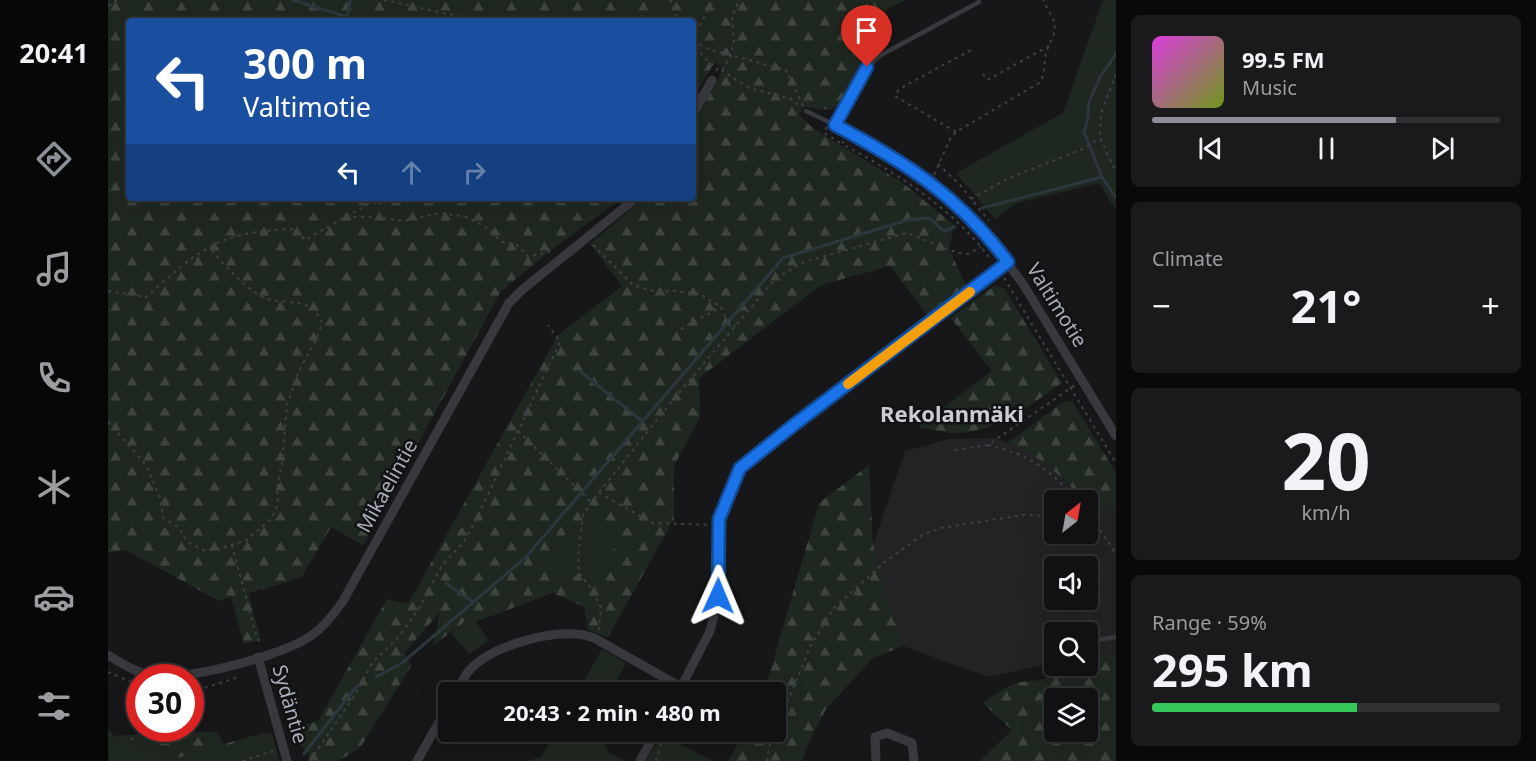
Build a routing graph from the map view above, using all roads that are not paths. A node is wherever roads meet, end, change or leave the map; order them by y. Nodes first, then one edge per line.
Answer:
1 (979, 2) dead end
2 (867, 67) joint
3 (712, 80) road end
4 (696, 109) edge
5 (806, 111) road end
6 (835, 125) junction
7 (632, 201) edge
8 (1008, 262) junction
9 (1116, 436) edge
10 (1116, 636) edge
11 (1098, 639) edge
12 (260, 653) junction
13 (108, 655) edge
14 (462, 682) edge
15 (666, 682) edge
16 (683, 682) edge
17 (438, 724) edge
18 (650, 742) edge
19 (287, 761) edge
20 (417, 761) edge
21 (640, 761) edge
22 (876, 761) edge
23 (914, 761) edge

1 - 2 lane
2 - 6 street
3 - 4 street
5 - 6 lane
6 - 8 street, Valtimotie
7 - 12 street, Mikaelintie
8 - 9 street, Valtimotie
8 - 16 street
10 - 11 lane
12 - 13 street, Mikaelintie
12 - 19 street, Sydäntie
14 - 15 street
17 - 20 street
18 - 21 street
22 - 23 street

